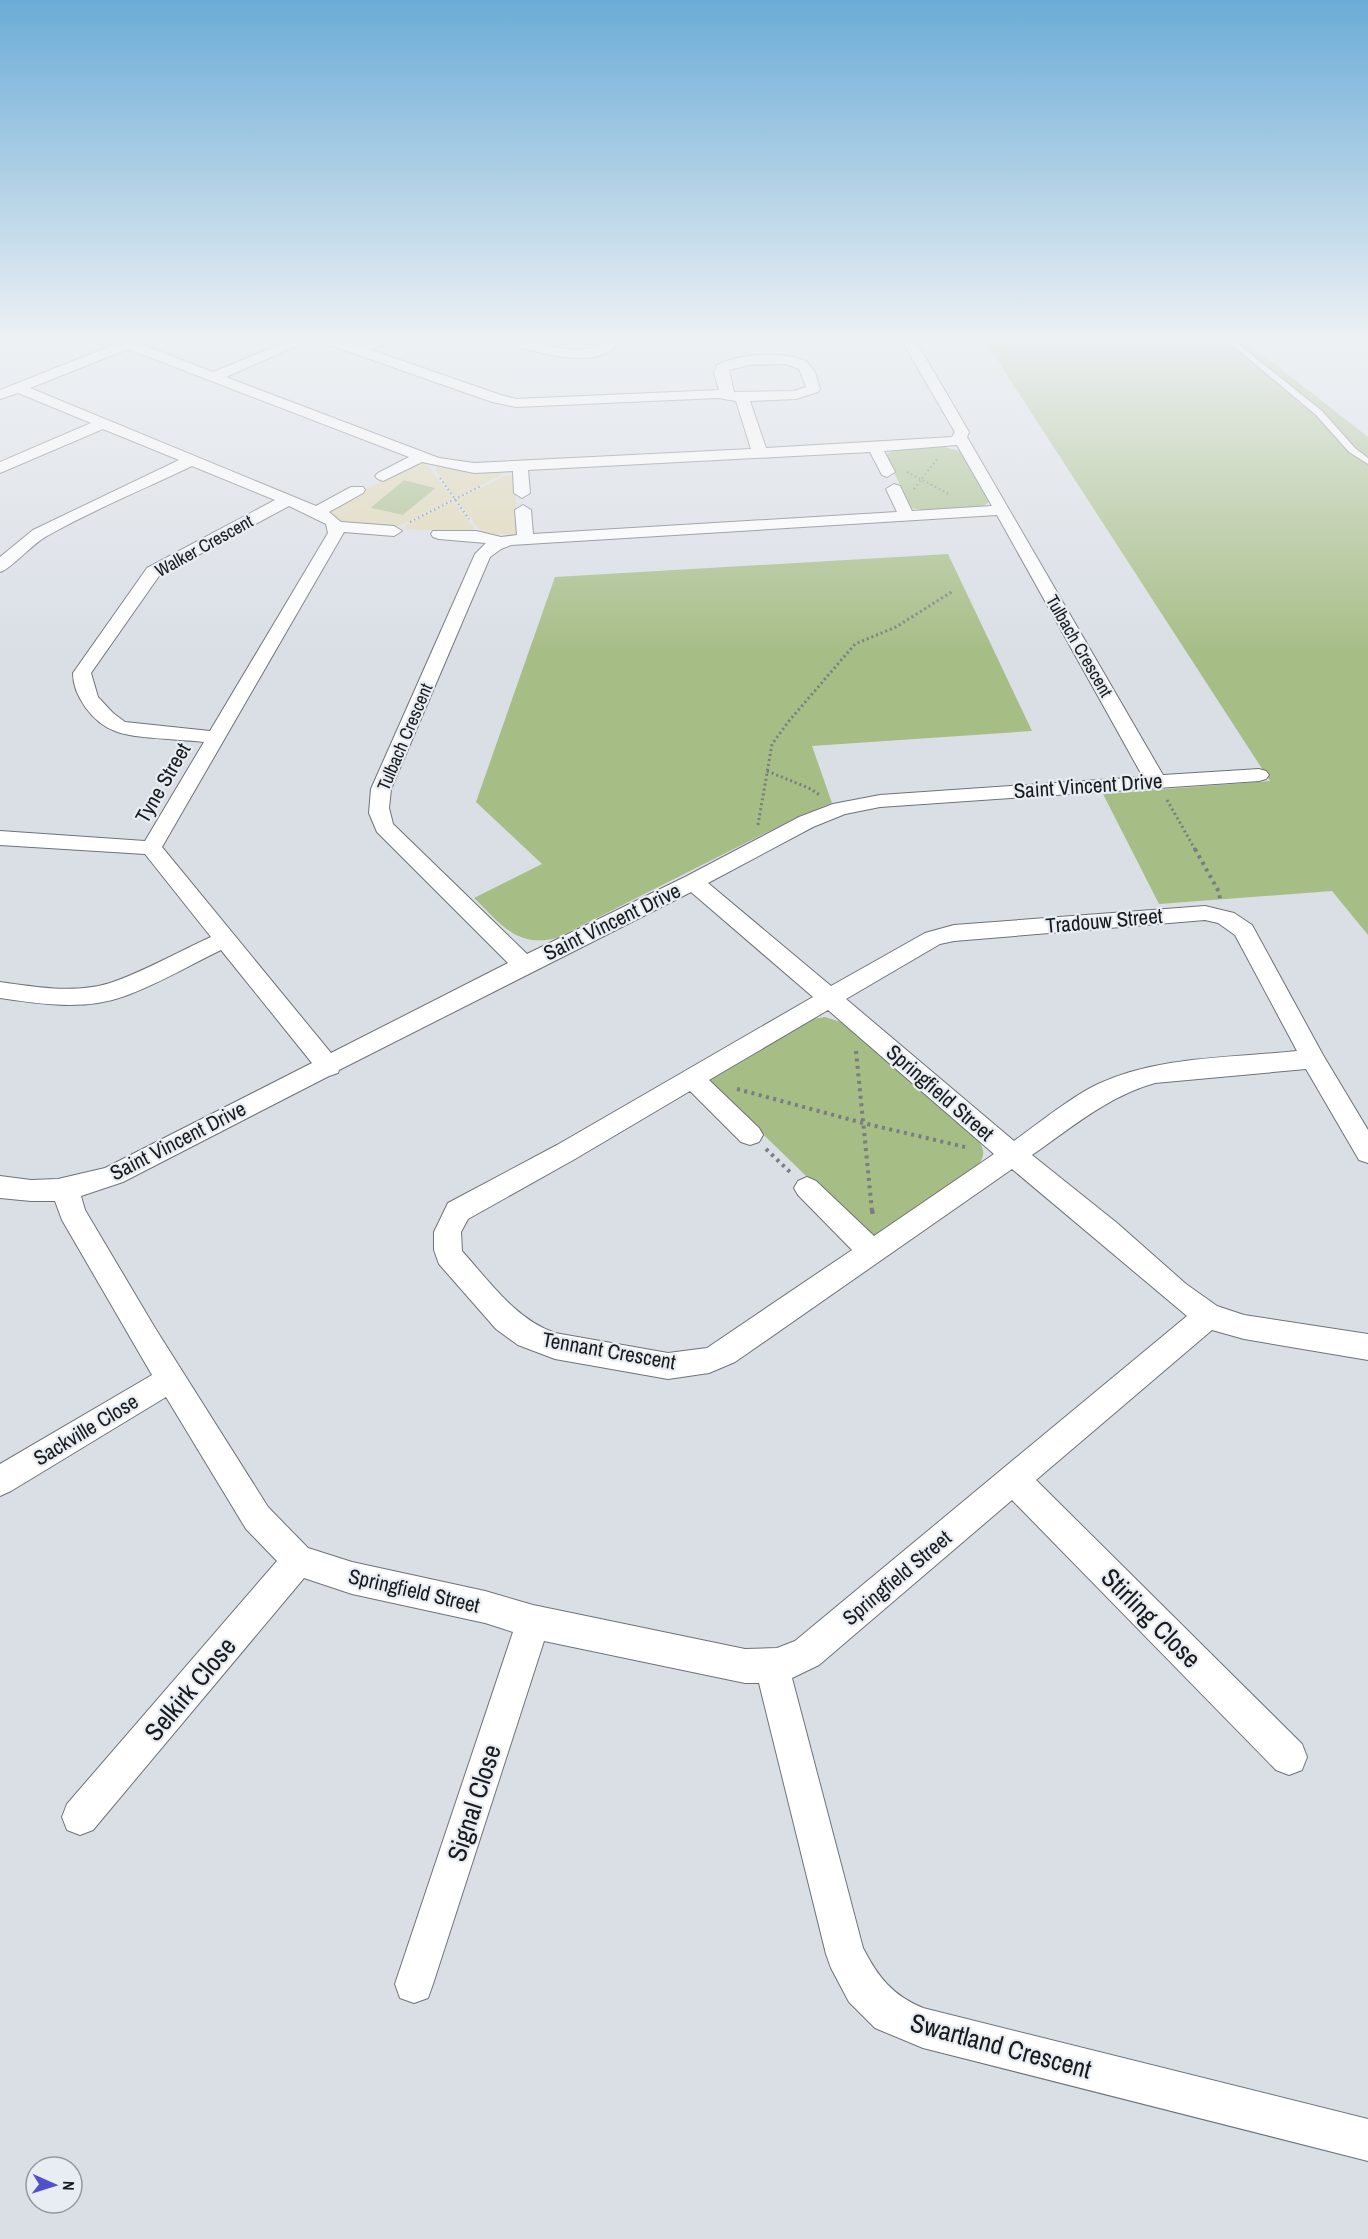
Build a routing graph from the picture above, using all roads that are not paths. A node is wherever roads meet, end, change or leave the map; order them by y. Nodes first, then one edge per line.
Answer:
1 (59, 442) edge
2 (150, 442) edge
3 (386, 442) edge
4 (755, 442) edge
5 (946, 442) edge
6 (957, 442) edge
7 (1345, 442) edge
8 (760, 453) junction
9 (429, 459) junction
10 (192, 460) junction
11 (1368, 462) edge
12 (0, 468) edge
13 (520, 469) junction
14 (383, 476) dead end
15 (894, 489) dead end
16 (357, 490) dead end
17 (522, 493) dead end
18 (288, 500) junction
19 (523, 510) dead end
20 (904, 510) junction
21 (1002, 510) junction
22 (317, 512) junction
23 (336, 527) junction
24 (394, 531) road end
25 (439, 534) dead end
26 (525, 538) junction
27 (501, 542) junction
28 (0, 567) edge
29 (216, 737) junction
30 (1259, 775) dead end
31 (1156, 781) junction
32 (0, 838) edge
33 (151, 848) junction
34 (693, 882) junction
35 (223, 940) junction
36 (524, 965) junction
37 (0, 990) edge
38 (829, 998) junction
39 (1313, 1059) junction
40 (329, 1067) junction
41 (697, 1084) junction
42 (750, 1135) road end
43 (1003, 1147) junction
44 (1368, 1153) edge
45 (0, 1187) edge
46 (807, 1188) road end
47 (66, 1191) junction
48 (873, 1239) junction
49 (1208, 1316) junction
50 (1368, 1347) edge
51 (171, 1379) junction
52 (1013, 1479) junction
53 (0, 1481) edge
54 (298, 1560) junction
55 (533, 1622) junction
56 (772, 1667) junction
57 (1288, 1757) dead end
58 (80, 1817) dead end
59 (414, 1984) dead end
60 (1368, 2140) edge

1 - 12 street
2 - 10 street
3 - 9 street
4 - 8 street
5 - 8 street
6 - 21 street, Tulbach Crescent
7 - 11 lane
8 - 13 street
9 - 13 street
9 - 14 street
10 - 18 street
10 - 28 street
13 - 17 street
15 - 20 street
16 - 22 street
18 - 22 street
18 - 29 street, Walker Crescent
19 - 26 street
20 - 21 street
20 - 26 street
21 - 31 street, Tulbach Crescent
22 - 23 street
23 - 24 street
23 - 29 street, Tyne Street
25 - 27 street
26 - 27 street
27 - 36 street, Tulbach Crescent
29 - 33 street, Tyne Street
30 - 31 street, Saint Vincent Drive
31 - 34 street, Saint Vincent Drive
32 - 33 street
33 - 35 street, Tyne Street
34 - 36 street, Saint Vincent Drive
34 - 38 street, Springfield Street
35 - 37 street
35 - 40 street, Tyne Street
36 - 40 street, Saint Vincent Drive
38 - 39 street, Tradouw Street
38 - 41 street, Tennant Crescent
38 - 43 street, Springfield Street
39 - 43 street
39 - 44 street
40 - 47 street, Saint Vincent Drive
41 - 42 street
41 - 48 street, Tennant Crescent
43 - 48 street, Tennant Crescent
43 - 49 street, Springfield Street
45 - 47 street, Saint Vincent Drive
46 - 48 street
47 - 51 street, Springfield Street
49 - 50 street
49 - 52 street, Springfield Street
51 - 53 street, Sackville Close
51 - 54 street, Springfield Street
52 - 56 street, Springfield Street
52 - 57 street, Stirling Close
54 - 55 street, Springfield Street
54 - 58 street, Selkirk Close
55 - 56 street, Springfield Street
55 - 59 street, Signal Close
56 - 60 street, Swartland Crescent

